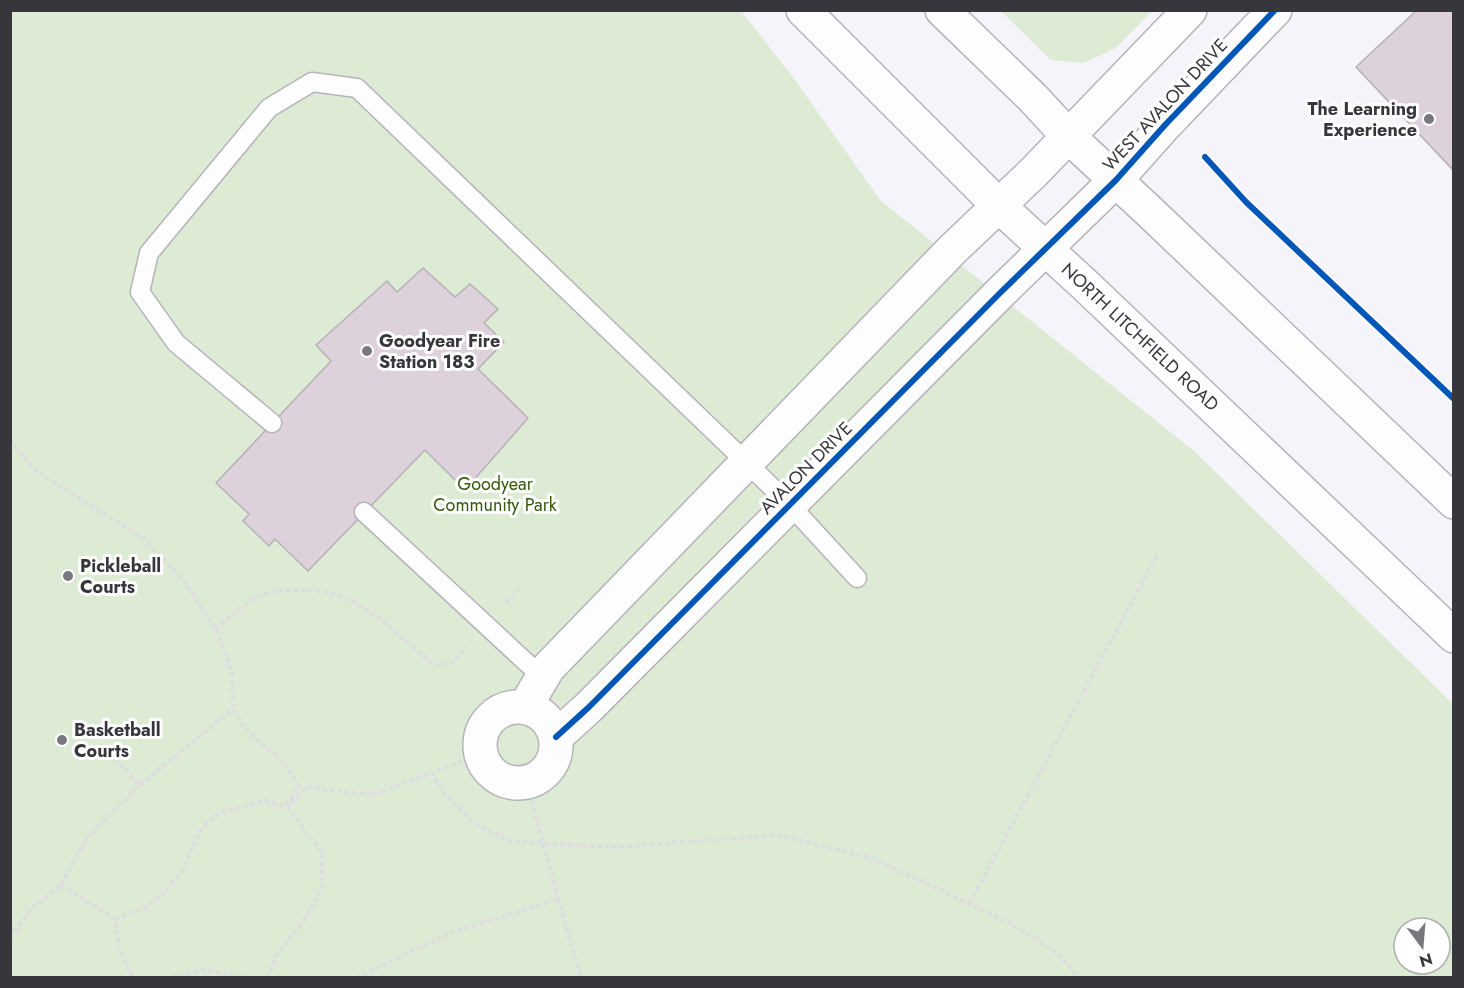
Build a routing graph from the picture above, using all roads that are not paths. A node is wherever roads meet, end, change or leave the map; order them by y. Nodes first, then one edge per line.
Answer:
1 (803, 10) edge
2 (942, 10) edge
3 (1190, 10) edge
4 (1275, 10) edge
5 (1069, 137) junction
6 (1116, 180) junction
7 (999, 206) junction
8 (1076, 220) joint
9 (1045, 248) junction
10 (272, 423) dead end
11 (747, 463) junction
12 (1454, 502) edge
13 (790, 505) junction
14 (364, 512) dead end
15 (857, 578) dead end
16 (1454, 636) edge
17 (542, 677) junction
18 (525, 707) junction
19 (556, 736) junction

1 - 7 street, NORTH LITCHFIELD ROAD
2 - 5 street
3 - 5 street
4 - 6 street, WEST AVALON DRIVE
5 - 6 street
5 - 7 street
6 - 8 street, WEST AVALON DRIVE
6 - 12 street
7 - 9 street, NORTH LITCHFIELD ROAD
7 - 11 street
8 - 9 street, AVALON DRIVE
9 - 13 street, AVALON DRIVE
9 - 16 street, NORTH LITCHFIELD ROAD
10 - 11 lane
11 - 13 lane
11 - 17 street
13 - 15 lane
13 - 19 street, AVALON DRIVE
14 - 17 lane
17 - 18 street
18 - 19 street
18 - 19 street

